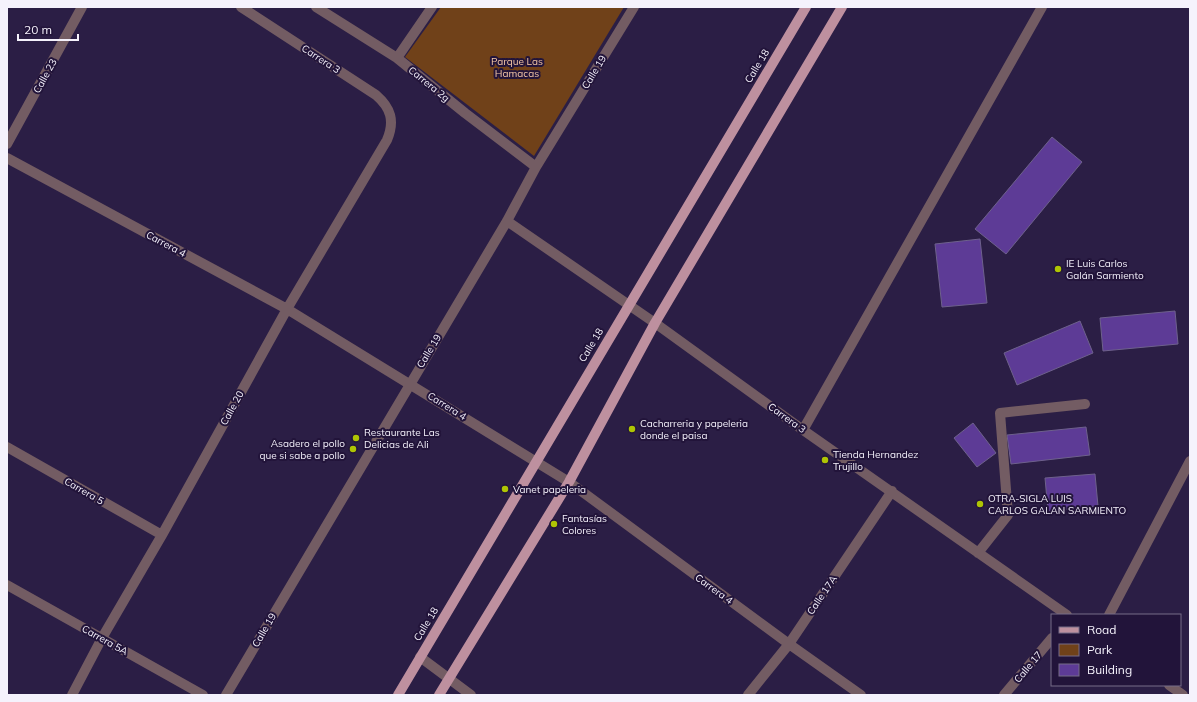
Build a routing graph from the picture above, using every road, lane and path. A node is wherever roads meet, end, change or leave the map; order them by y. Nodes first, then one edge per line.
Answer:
1 (82, 7) edge
2 (241, 7) edge
3 (316, 7) edge
4 (432, 7) edge
5 (634, 7) edge
6 (806, 7) edge
7 (842, 7) edge
8 (1042, 7) edge
9 (397, 58) junction
10 (391, 120) joint
11 (7, 144) edge
12 (7, 158) edge
13 (536, 167) junction
14 (507, 221) junction
15 (629, 306) junction
16 (287, 309) junction
17 (655, 323) junction
18 (409, 383) junction
19 (1085, 404) dead end
20 (804, 430) junction
21 (7, 447) edge
22 (1190, 461) edge
23 (536, 462) junction
24 (569, 482) junction
25 (892, 491) junction
26 (162, 536) junction
27 (978, 553) junction
28 (7, 585) edge
29 (1066, 614) edge
30 (1111, 614) edge
31 (102, 638) junction
32 (1051, 639) edge
33 (789, 644) junction
34 (420, 657) junction
35 (449, 679) junction
36 (1170, 686) edge
37 (72, 695) edge
38 (203, 695) edge
39 (226, 695) edge
40 (398, 695) edge
41 (439, 695) edge
42 (471, 695) edge
43 (748, 695) edge
44 (861, 695) edge
45 (1004, 695) edge
46 (1183, 695) edge

1 - 11 street, Calle 23
2 - 10 street, Carrera 3
3 - 9 street, Carrera 2g
4 - 9 street
5 - 13 street, Calle 19
6 - 15 main road, Calle 18
7 - 17 main road
8 - 20 street
9 - 13 street, Carrera 2g
10 - 16 street, Calle 20
12 - 16 street, Carrera 4
13 - 14 street, Calle 19
14 - 15 street, Carrera 3
14 - 18 street, Calle 19
15 - 17 street, Carrera 3
15 - 23 main road, Calle 18
16 - 18 street, Carrera 4
16 - 26 street, Calle 20
17 - 20 street, Carrera 3
17 - 24 main road
18 - 23 street, Carrera 4
18 - 39 street, Calle 19
19 - 27 street
20 - 25 street, Carrera 3
21 - 26 street, Carrera 5
22 - 30 street
23 - 24 street, Carrera 4
23 - 34 main road, Calle 18
24 - 33 street, Carrera 4
24 - 35 main road
25 - 27 street, Carrera 3
25 - 33 street, Calle 17A
26 - 31 street, Calle 20
27 - 29 street, Carrera 3
28 - 31 street, Carrera 5A
31 - 37 street, Calle 20
31 - 38 street, Carrera 5A
32 - 45 street, Calle 17
33 - 43 street, Calle 17A
33 - 44 street, Carrera 4
34 - 35 street
34 - 40 main road, Calle 18
35 - 41 main road
35 - 42 street
36 - 46 street

